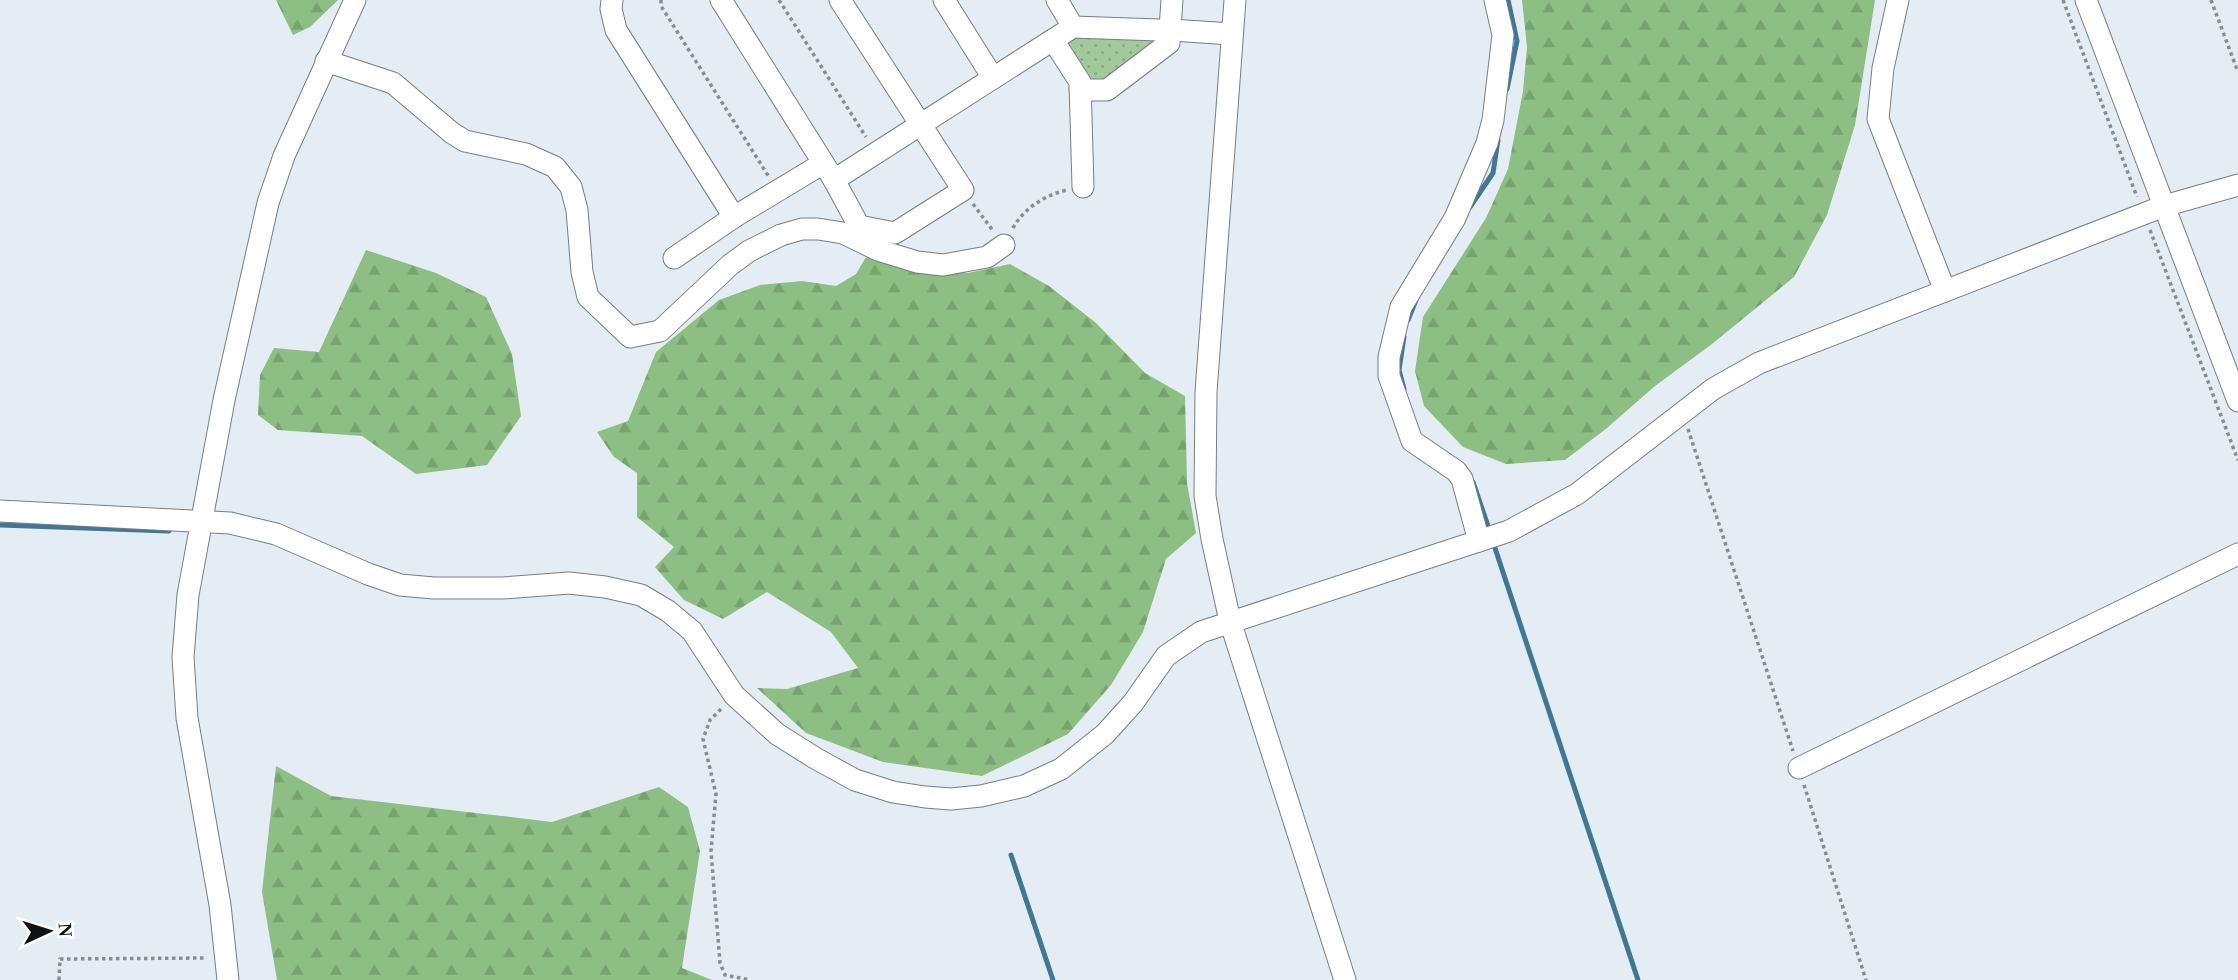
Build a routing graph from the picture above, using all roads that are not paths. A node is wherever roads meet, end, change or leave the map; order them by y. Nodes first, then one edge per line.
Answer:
1 (355, 0) edge
2 (612, 0) edge
3 (721, 0) edge
4 (840, 0) edge
5 (944, 0) edge
6 (1056, 0) edge
7 (1172, 0) edge
8 (1234, 0) edge
9 (1495, 0) edge
10 (1898, 0) edge
11 (2086, 0) edge
12 (1073, 27) junction
13 (1165, 30) junction
14 (1233, 34) junction
15 (1053, 40) junction
16 (326, 61) junction
17 (993, 78) junction
18 (1080, 90) junction
19 (919, 126) junction
20 (828, 172) junction
21 (2238, 185) edge
22 (1083, 187) road end
23 (2164, 206) junction
24 (734, 217) junction
25 (1003, 245) road end
26 (674, 258) dead end
27 (1945, 291) junction
28 (2238, 401) edge
29 (0, 511) edge
30 (202, 520) junction
31 (1488, 538) junction
32 (2238, 554) edge
33 (1230, 621) junction
34 (1798, 768) road end
35 (228, 980) edge
36 (1345, 980) edge

1 - 16 street
2 - 24 street
3 - 20 street
4 - 19 street
5 - 17 street
6 - 12 street
7 - 13 street
8 - 14 street
9 - 31 street
10 - 27 street
11 - 23 street
12 - 13 street
12 - 15 street
13 - 14 street
13 - 18 street
14 - 33 street
15 - 17 street
15 - 18 street
16 - 25 street
16 - 30 street
17 - 19 street
18 - 22 street
19 - 20 street
19 - 20 street
20 - 24 street
21 - 23 street
23 - 27 street
23 - 28 street
24 - 26 street
27 - 31 street
29 - 30 street
30 - 33 street
30 - 35 street
31 - 33 street
32 - 34 street
33 - 36 street

